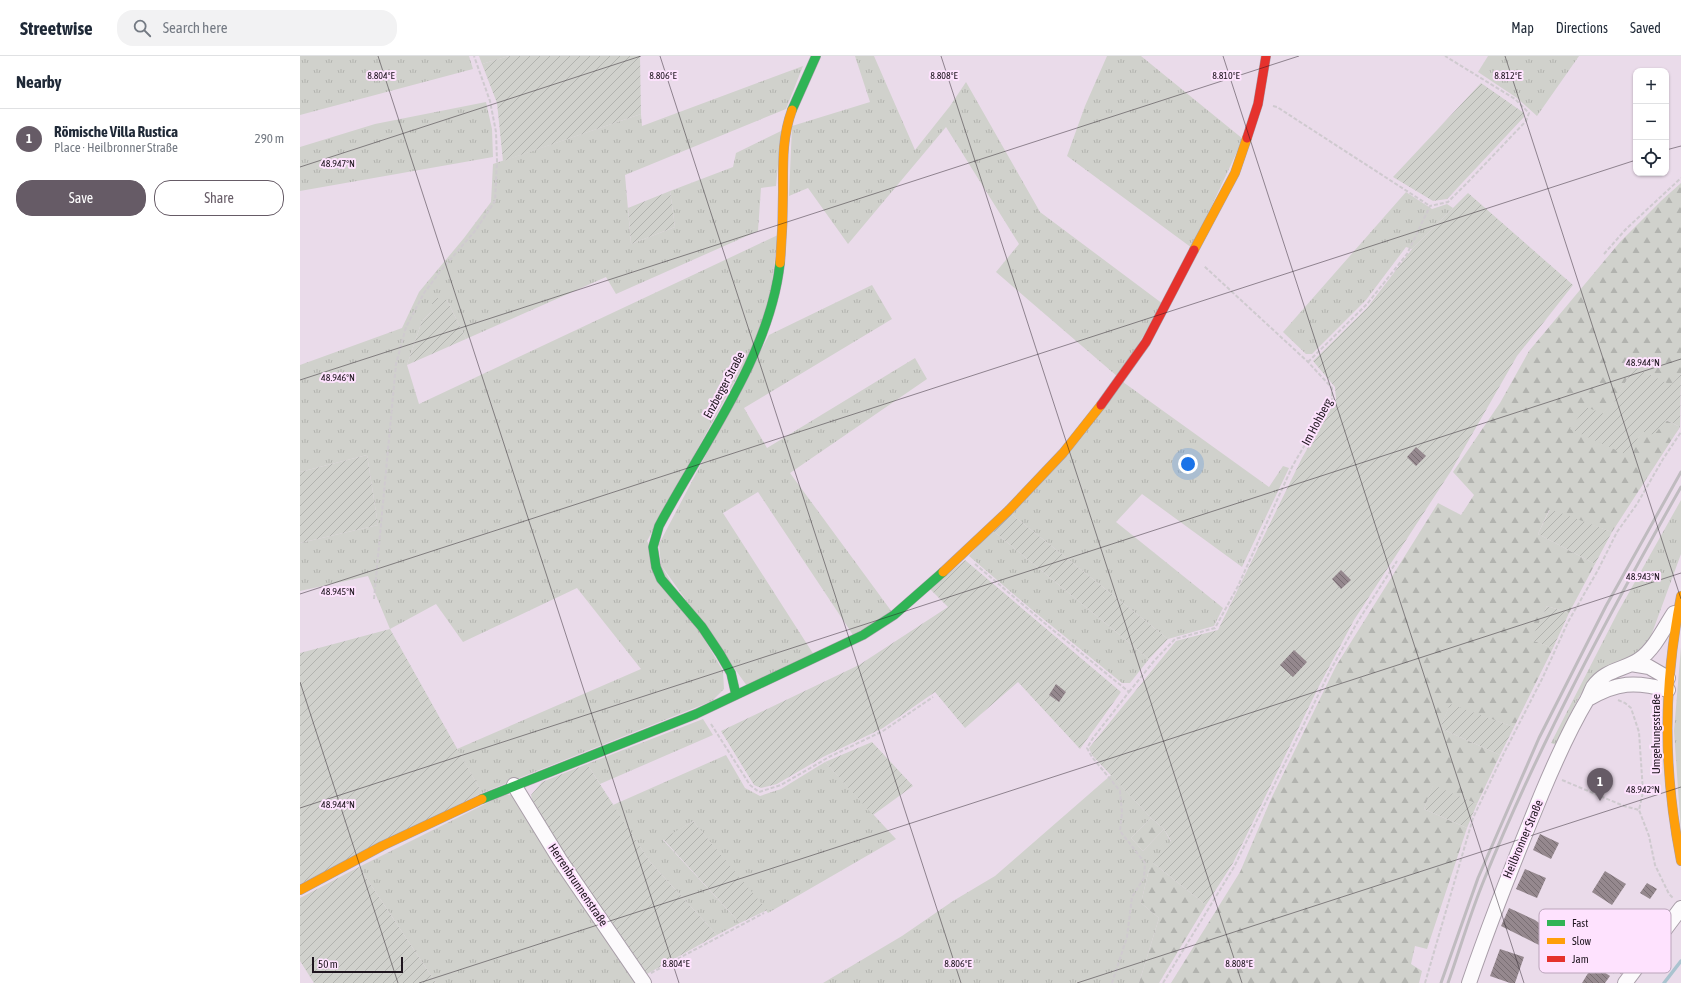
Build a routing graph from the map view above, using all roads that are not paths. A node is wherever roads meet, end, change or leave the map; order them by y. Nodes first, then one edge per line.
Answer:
1 (816, 56) edge
2 (1266, 56) edge
3 (1680, 600) edge
4 (1630, 664) junction
5 (1668, 684) junction
6 (736, 695) junction
7 (1588, 700) junction
8 (514, 785) junction
9 (1681, 861) edge
10 (300, 890) edge
11 (1679, 905) edge
12 (1671, 917) edge
13 (1632, 973) edge
14 (643, 981) edge
15 (1469, 983) edge
16 (1625, 983) edge

1 - 6 street, Enzberger Straße
2 - 6 street
3 - 4 street, Heilbronner Straße
3 - 5 street, Heilbronner Straße
4 - 5 street
4 - 7 street, Heilbronner Straße
5 - 7 street, Heilbronner Straße
5 - 9 street, Umgehungsstraße
6 - 8 street
7 - 15 street, Heilbronner Straße
8 - 10 street
8 - 14 street, Herrenbrunnenstraße
11 - 12 street
13 - 16 street

